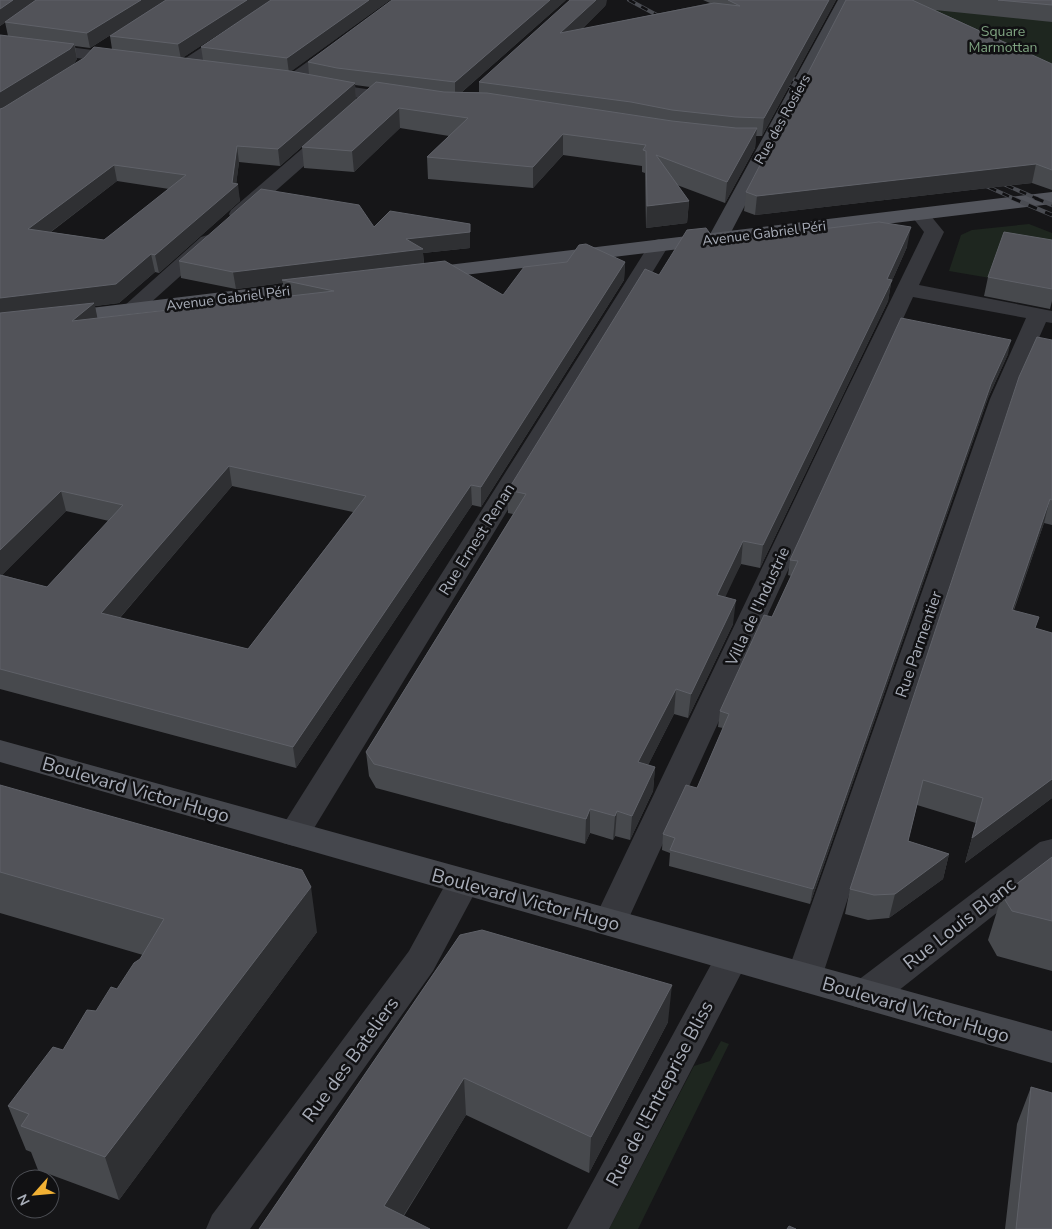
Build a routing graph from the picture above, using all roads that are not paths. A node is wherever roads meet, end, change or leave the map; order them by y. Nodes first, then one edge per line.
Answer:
1 (284, 0) edge
2 (846, 0) edge
3 (349, 38) edge
4 (0, 43) edge
5 (110, 44) edge
6 (92, 55) junction
7 (138, 61) edge
8 (166, 64) edge
9 (184, 66) junction
10 (80, 68) edge
11 (210, 70) edge
12 (274, 78) edge
13 (292, 80) junction
14 (373, 95) junction
15 (414, 100) edge
16 (751, 142) edge
17 (768, 142) junction
18 (1052, 198) edge
19 (919, 214) junction
20 (718, 238) junction
21 (659, 245) junction
22 (405, 276) edge
23 (338, 284) edge
24 (906, 289) junction
25 (131, 310) junction
26 (1045, 315) edge
27 (0, 325) edge
28 (0, 751) edge
29 (294, 834) junction
30 (1052, 851) edge
31 (463, 883) junction
32 (610, 922) junction
33 (732, 958) junction
34 (804, 977) junction
35 (866, 995) junction
36 (1052, 1047) edge
37 (226, 1229) edge
38 (587, 1229) edge

1 - 9 street
2 - 17 street, Rue des Rosiers
3 - 13 street
4 - 6 street
5 - 6 street
6 - 7 street
6 - 10 street
8 - 9 street
9 - 11 street
12 - 13 street
13 - 14 street
14 - 15 street
14 - 25 street
16 - 17 street
17 - 20 street, Rue des Rosiers
18 - 19 main road, Avenue Gabriel Péri
19 - 20 main road, Avenue Gabriel Péri
19 - 24 street, Villa de l'Industrie
20 - 21 main road, Avenue Gabriel Péri
21 - 22 main road, Avenue Gabriel Péri
21 - 29 street, Rue Ernest Renan
23 - 25 main road, Avenue Gabriel Péri
24 - 26 street
24 - 32 street, Villa de l'Industrie
25 - 27 main road, Avenue Gabriel Péri
26 - 34 street, Rue Parmentier
28 - 29 street, Boulevard Victor Hugo
29 - 31 street, Boulevard Victor Hugo
30 - 35 street, Rue Louis Blanc
31 - 32 street, Boulevard Victor Hugo
31 - 37 street, Rue des Bateliers
32 - 33 street, Boulevard Victor Hugo
33 - 34 street, Boulevard Victor Hugo
33 - 38 street, Rue de l'Entreprise Bliss
34 - 35 street, Boulevard Victor Hugo
35 - 36 street, Boulevard Victor Hugo

